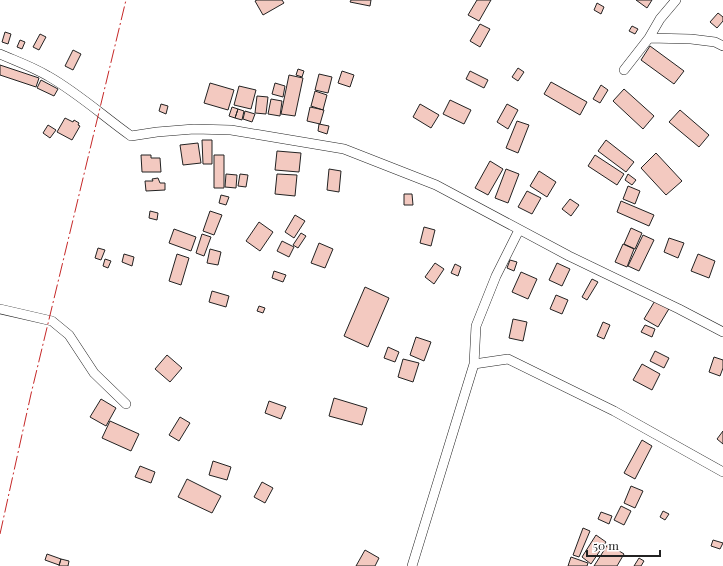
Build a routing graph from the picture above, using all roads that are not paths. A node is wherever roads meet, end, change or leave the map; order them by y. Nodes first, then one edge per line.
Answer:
1 (676, 0) edge
2 (649, 38) junction
3 (723, 46) edge
4 (0, 54) edge
5 (624, 70) dead end
6 (519, 230) junction
7 (0, 309) edge
8 (723, 332) edge
9 (474, 364) junction
10 (126, 404) dead end
11 (723, 472) edge
12 (412, 566) edge

1 - 2 street
2 - 3 street
2 - 5 street
4 - 6 street
6 - 8 street
6 - 9 street
7 - 10 street
9 - 11 street
9 - 12 street

